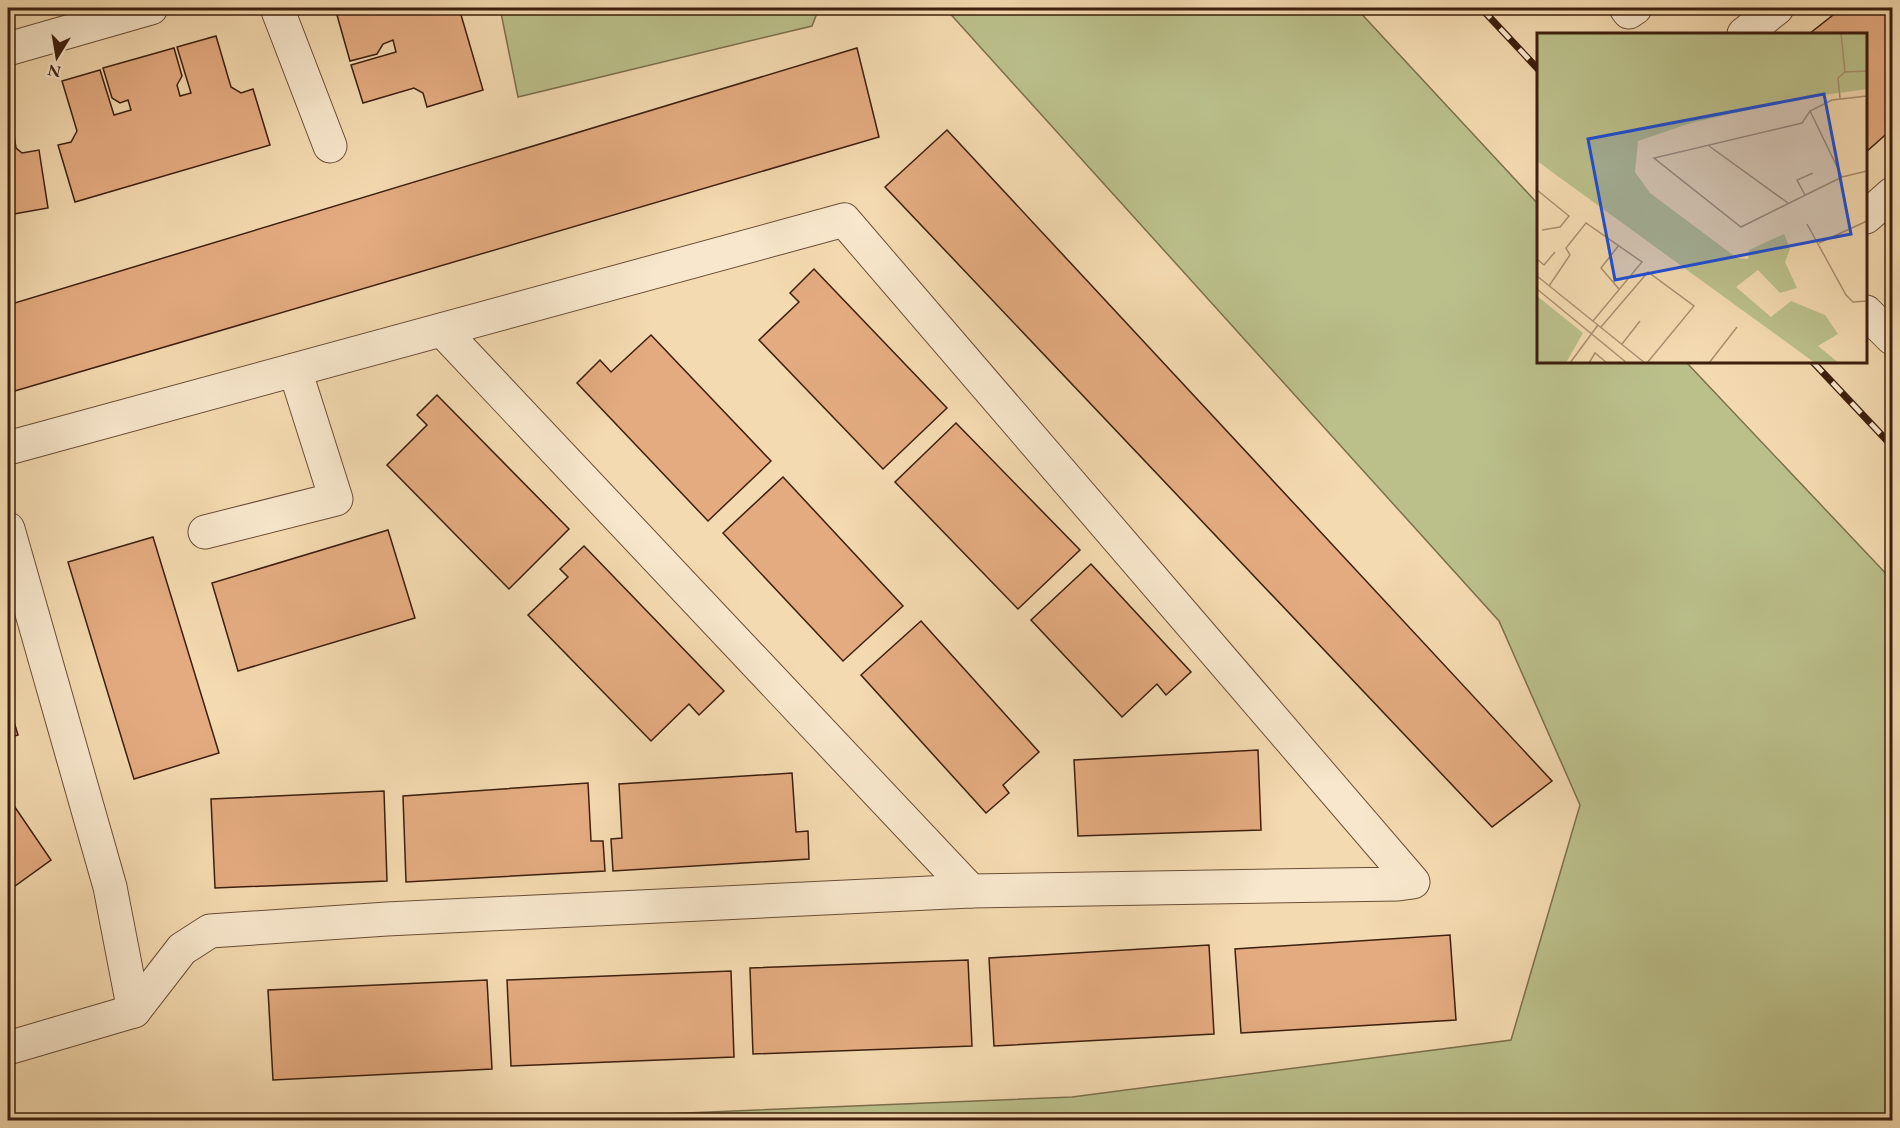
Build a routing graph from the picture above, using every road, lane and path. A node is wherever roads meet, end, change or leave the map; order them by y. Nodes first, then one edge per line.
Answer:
1 (151, 8) edge
2 (277, 8) edge
3 (1626, 8) edge
4 (1635, 8) edge
5 (1777, 8) edge
6 (1745, 33) edge
7 (8, 49) edge
8 (330, 146) dead end
9 (1893, 194) edge
10 (1867, 216) edge
11 (1867, 313) edge
12 (442, 330) junction
13 (1893, 338) edge
14 (295, 369) junction
15 (8, 448) edge
16 (8, 529) edge
17 (205, 532) dead end
18 (971, 891) junction
19 (134, 1011) junction
20 (8, 1048) edge

1 - 7 street
2 - 8 street
3 - 4 street
5 - 6 street
9 - 10 street
11 - 13 street
12 - 14 street
12 - 18 street
12 - 18 street
14 - 15 street
14 - 17 street
16 - 19 street
18 - 19 street
19 - 20 street

